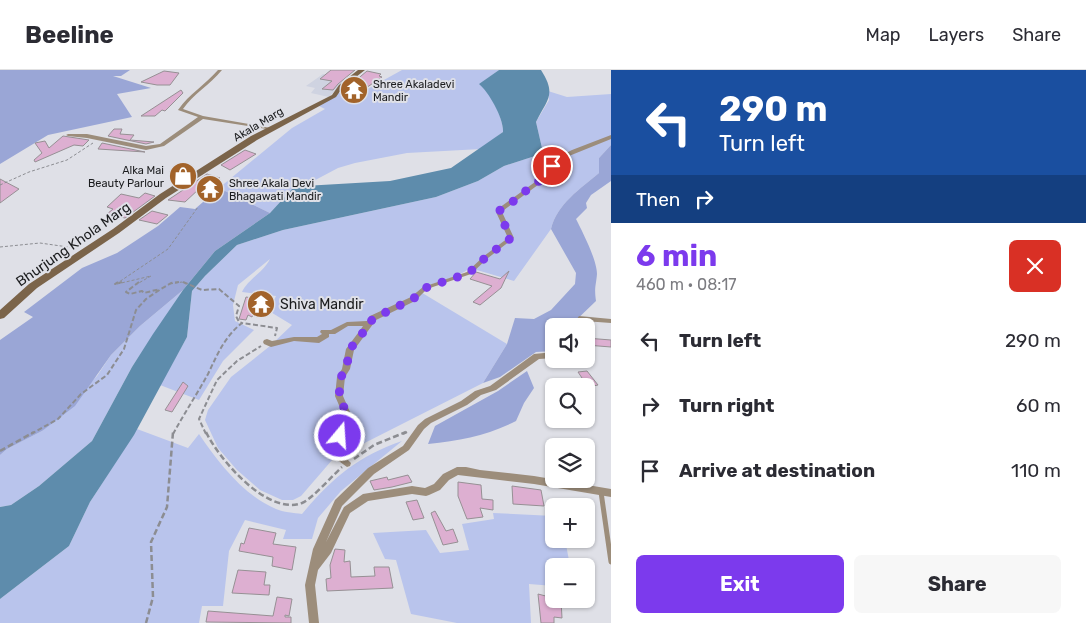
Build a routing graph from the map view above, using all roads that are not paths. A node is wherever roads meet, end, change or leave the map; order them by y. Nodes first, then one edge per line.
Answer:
1 (220, 70) edge
2 (362, 70) edge
3 (202, 116) junction
4 (271, 129) junction
5 (68, 135) dead end
6 (611, 137) edge
7 (163, 196) joint
8 (0, 316) edge
9 (595, 319) edge
10 (611, 321) edge
11 (369, 323) junction
12 (267, 342) road end
13 (545, 356) edge
14 (347, 464) road end
15 (606, 492) edge
16 (611, 562) edge
17 (314, 570) junction
18 (314, 623) edge

1 - 3 street
2 - 4 main road, Akala Marg
3 - 4 street
3 - 5 street
4 - 7 main road, Akala Marg
6 - 11 street
7 - 8 main road, Bhurjung Khola Marg
9 - 10 street
11 - 12 street
11 - 14 street
13 - 17 street
15 - 16 lane
15 - 17 street
17 - 18 street

